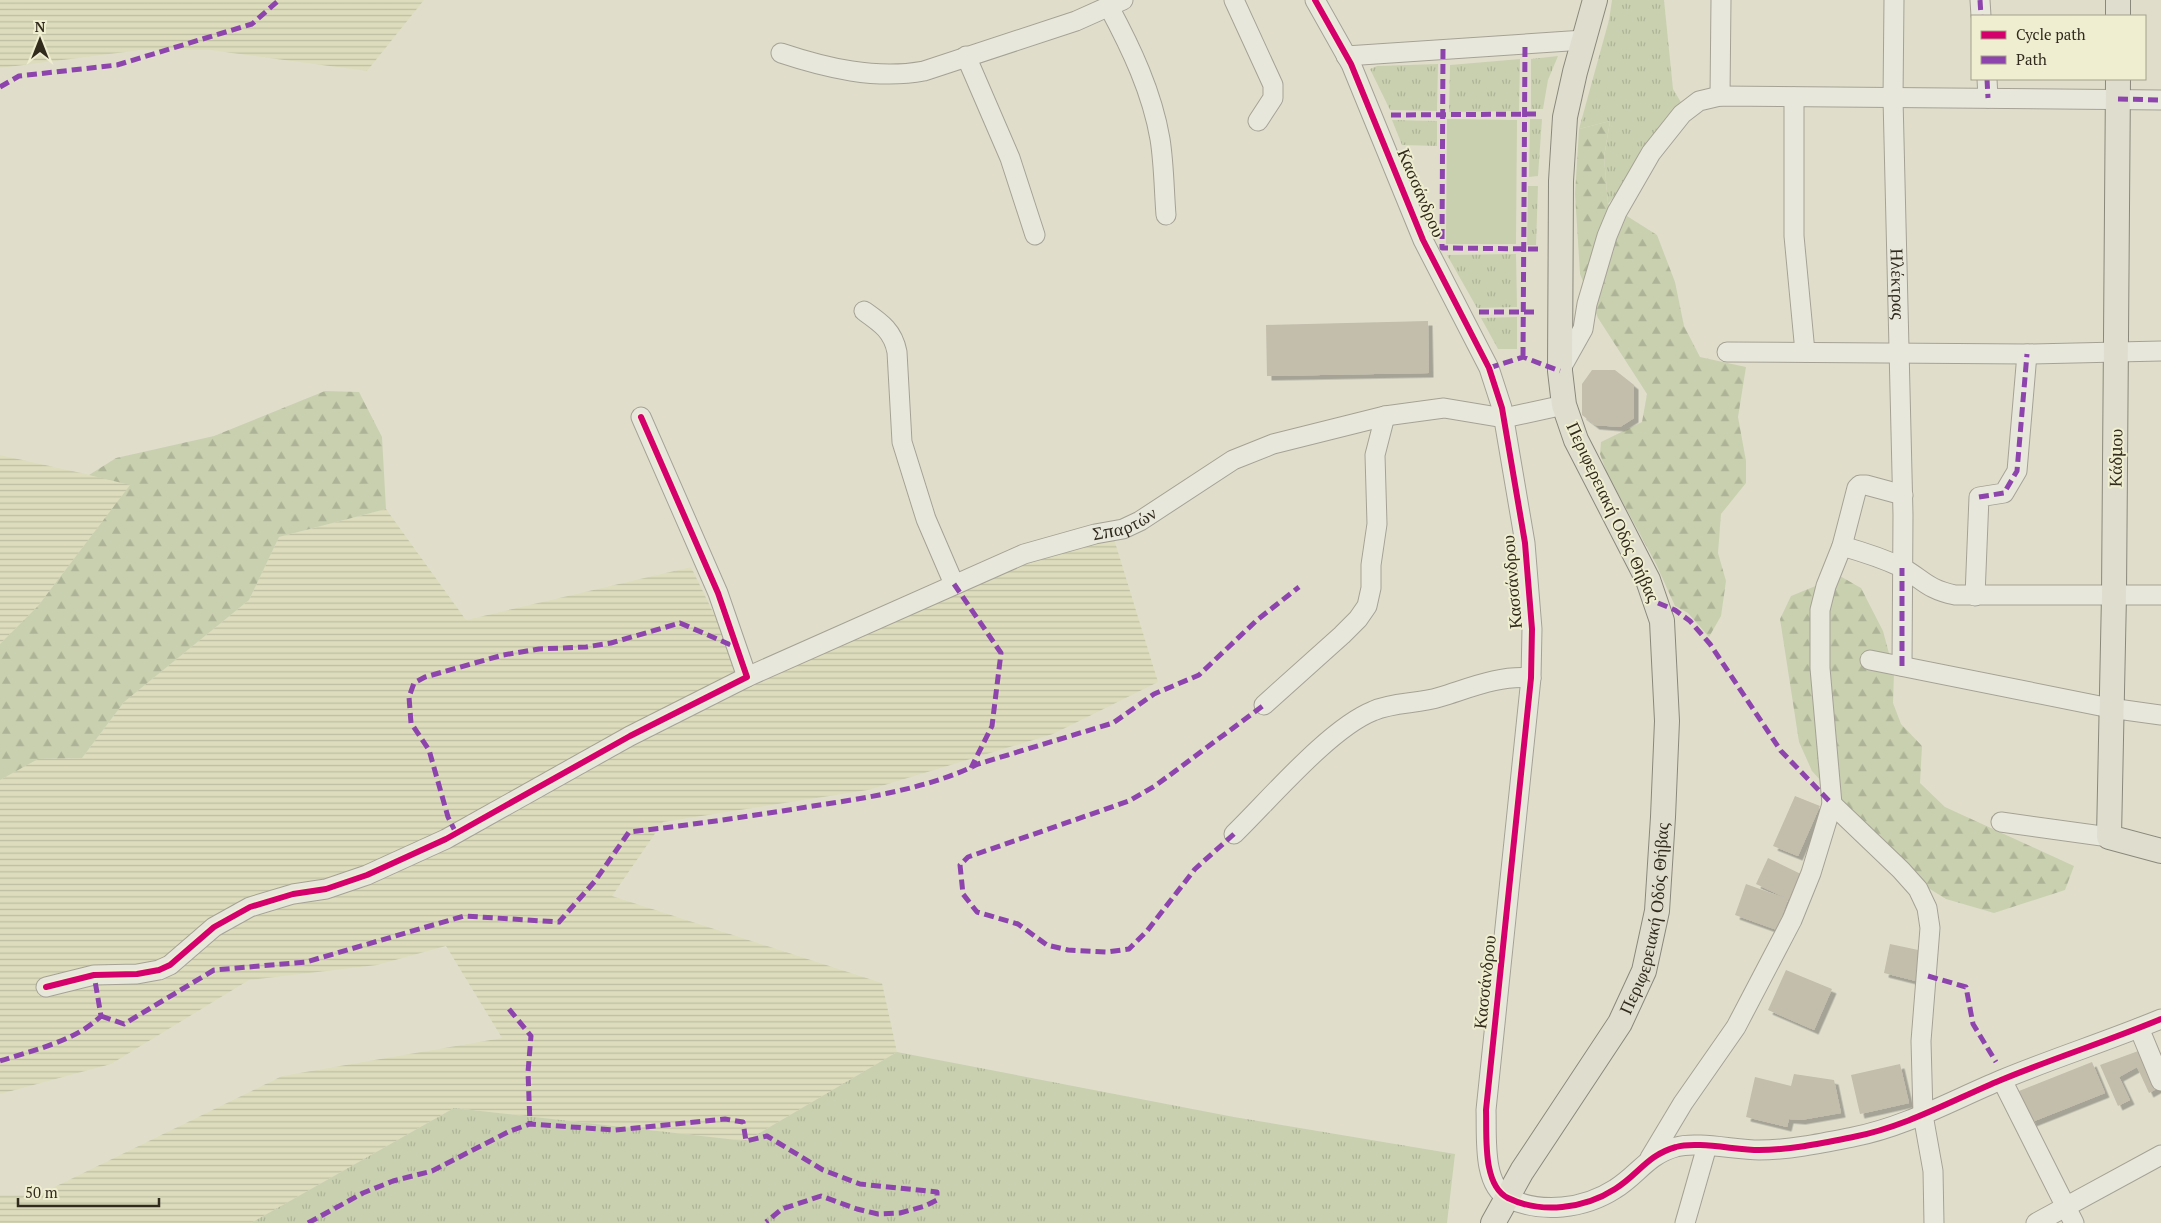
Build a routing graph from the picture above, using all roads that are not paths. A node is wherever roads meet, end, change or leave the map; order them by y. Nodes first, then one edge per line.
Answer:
1 (1234, 0) edge
2 (1315, 0) edge
3 (1594, 0) edge
4 (1721, 0) edge
5 (1894, 0) edge
6 (1980, 0) edge
7 (2118, 0) edge
8 (1116, 3) edge
9 (1981, 15) edge
10 (2118, 15) edge
11 (1584, 40) junction
12 (780, 53) dead end
13 (966, 56) junction
14 (1346, 56) junction
15 (1987, 80) edge
16 (2118, 89) edge
17 (1720, 96) junction
18 (1794, 97) junction
19 (1893, 98) junction
20 (1988, 98) junction
21 (2161, 100) edge
22 (1258, 121) dead end
23 (1166, 215) dead end
24 (1035, 235) dead end
25 (864, 311) dead end
26 (2161, 351) edge
27 (1727, 352) dead end
28 (1806, 352) junction
29 (2117, 352) junction
30 (1901, 353) junction
31 (2027, 354) junction
32 (1560, 371) junction
33 (1564, 405) junction
34 (1385, 416) junction
35 (642, 417) dead end
36 (1504, 418) junction
37 (1903, 495) junction
38 (1842, 546) junction
39 (1902, 568) junction
40 (954, 584) junction
41 (2114, 595) junction
42 (2161, 595) edge
43 (1975, 596) junction
44 (1870, 660) dead end
45 (1902, 666) junction
46 (748, 677) junction
47 (1532, 678) junction
48 (1264, 705) dead end
49 (2110, 708) junction
50 (2161, 715) edge
51 (1832, 804) junction
52 (2001, 822) dead end
53 (1234, 834) dead end
54 (2109, 838) junction
55 (2161, 851) edge
56 (46, 987) dead end
57 (2161, 1019) edge
58 (2139, 1028) junction
59 (2002, 1080) junction
60 (2161, 1081) edge
61 (1923, 1114) junction
62 (1707, 1146) junction
63 (2161, 1155) edge
64 (1650, 1158) junction
65 (1506, 1198) junction
66 (2069, 1215) edge
67 (1493, 1223) edge
68 (1685, 1223) edge
69 (1934, 1223) edge
70 (2036, 1223) edge

1 - 22 street
2 - 14 street, Κασσάνδρου
3 - 11 main road, Περιφερειακή Οδός Θήβας
4 - 17 street
5 - 19 street, Ηλέκτρας
6 - 9 street
7 - 10 main road
8 - 13 street
8 - 23 street
11 - 14 street
11 - 32 main road, Περιφερειακή Οδός Θήβας
12 - 13 street
13 - 24 street
14 - 36 street, Κασσάνδρου
15 - 20 street
16 - 20 street
16 - 21 street
16 - 29 main road, Κάδμου
17 - 18 street
17 - 32 street
18 - 19 street
18 - 28 street
19 - 20 street
19 - 30 street, Ηλέκτρας
25 - 40 street
26 - 29 street
27 - 28 street
28 - 30 street
29 - 31 street
29 - 41 main road, Κάδμου
30 - 31 street
30 - 37 street, Ηλέκτρας
31 - 43 street
32 - 33 main road, Περιφερειακή Οδός Θήβας
33 - 36 street
33 - 65 main road, Περιφερειακή Οδός Θήβας
34 - 36 street, Σπαρτών
34 - 40 street, Σπαρτών
34 - 48 street
35 - 46 street
36 - 47 street, Κασσάνδρου
37 - 38 street
37 - 39 street, Ηλέκτρας
38 - 39 street
38 - 51 street
39 - 43 street
39 - 45 street, Ηλέκτρας
40 - 46 street, Σπαρτών
41 - 42 street
41 - 43 street
41 - 49 main road, Κάδμου
44 - 45 street
45 - 49 street
46 - 56 street, Σπαρτών
47 - 53 street
47 - 65 street, Κασσάνδρου
49 - 50 street
49 - 54 main road, Κάδμου
51 - 61 street
51 - 64 street
52 - 54 street
54 - 55 main road
57 - 58 street
58 - 59 street
58 - 60 street
59 - 61 street
59 - 66 street
61 - 62 street
61 - 69 street
62 - 64 street
62 - 68 street
63 - 66 street
64 - 65 street
65 - 67 main road
66 - 70 street

